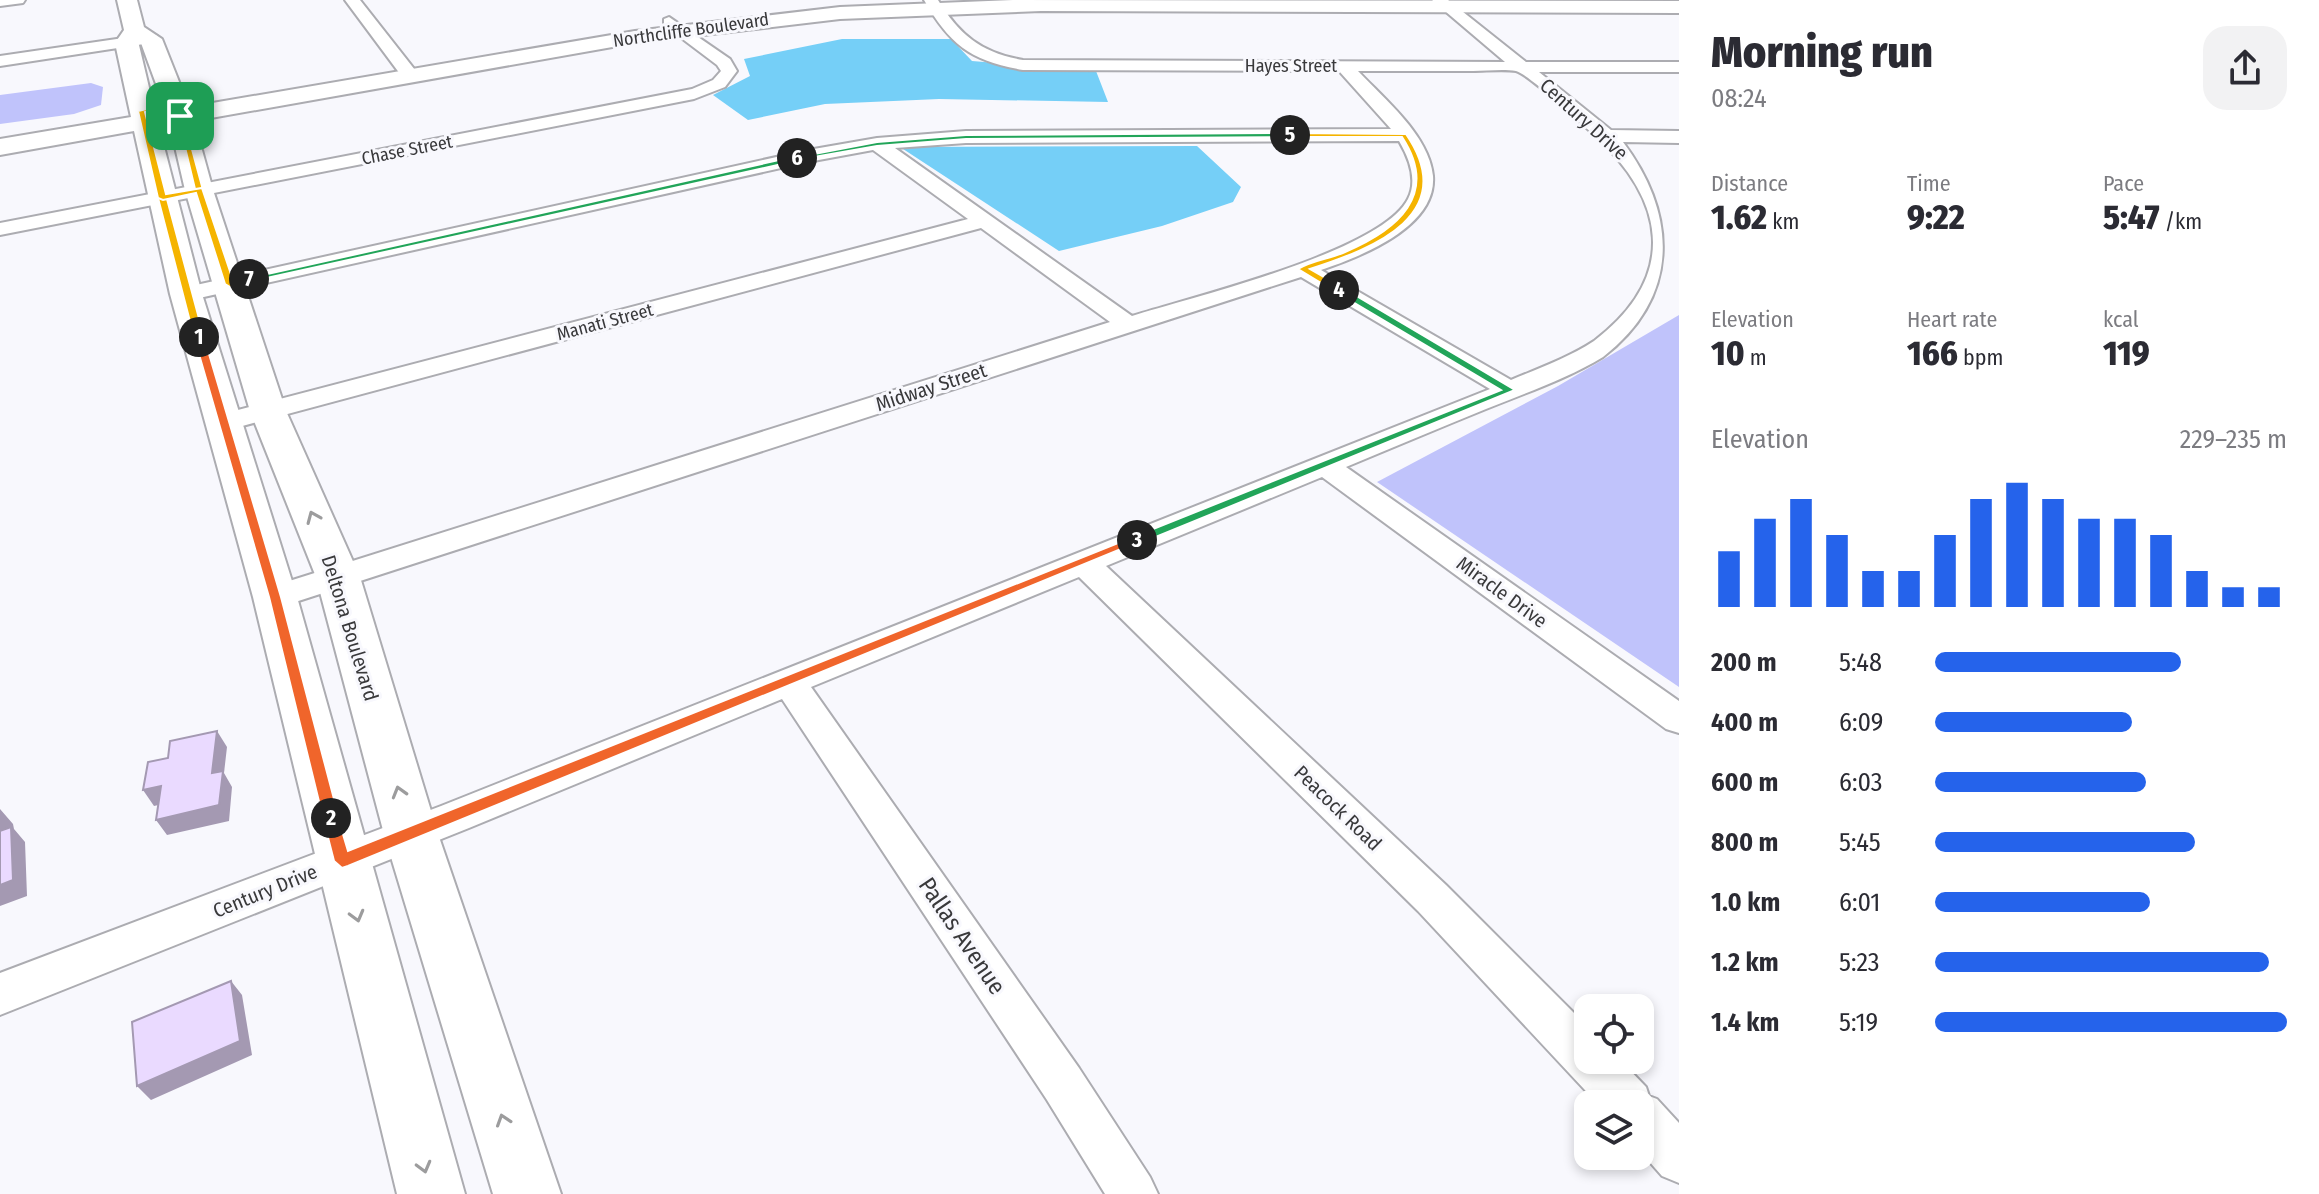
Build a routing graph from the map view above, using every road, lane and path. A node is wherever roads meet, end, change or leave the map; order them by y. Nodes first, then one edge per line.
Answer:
1 (18, 0) edge
2 (127, 0) edge
3 (352, 0) edge
4 (908, 0) edge
5 (0, 2) edge
6 (1442, 3) edge
7 (933, 4) edge
8 (1679, 7) edge
9 (674, 27) junction
10 (137, 37) junction
11 (0, 61) edge
12 (1344, 66) junction
13 (1526, 67) junction
14 (1679, 67) edge
15 (406, 71) junction
16 (160, 114) junction
17 (0, 135) edge
18 (1404, 135) junction
19 (1607, 136) junction
20 (1679, 137) edge
21 (877, 144) junction
22 (0, 147) edge
23 (181, 194) junction
24 (984, 221) junction
25 (0, 229) edge
26 (1303, 269) junction
27 (230, 284) junction
28 (186, 294) junction
29 (1128, 324) junction
30 (1510, 390) junction
31 (246, 416) junction
32 (1324, 465) junction
33 (1083, 562) junction
34 (338, 577) junction
35 (275, 597) junction
36 (787, 680) junction
37 (1679, 719) edge
38 (411, 834) junction
39 (342, 861) junction
40 (0, 994) edge
41 (1574, 1045) edge
42 (1601, 1074) edge
43 (1616, 1090) edge
44 (1654, 1131) edge
45 (1679, 1159) edge
46 (431, 1194) edge
47 (527, 1194) edge
48 (1133, 1194) edge

1 - 5 street
2 - 10 main road, Deltona Boulevard
3 - 15 street
4 - 9 main road, Northcliffe Boulevard
6 - 7 main road, Northcliffe Boulevard
6 - 8 main road, Northcliffe Boulevard
6 - 13 street, Century Drive
7 - 9 main road, Northcliffe Boulevard
7 - 12 street, Hayes Street
9 - 15 main road, Northcliffe Boulevard
9 - 23 street, Chase Street
10 - 11 street
10 - 16 main road, Deltona Boulevard
10 - 16 main road, Deltona Boulevard
12 - 13 street, Hayes Street
12 - 18 street, Midway Street
13 - 14 street, Hayes Street
13 - 19 street, Century Drive
15 - 16 main road, Northcliffe Boulevard
16 - 17 main road, Northcliffe Boulevard
16 - 22 main road, Northcliffe Boulevard
16 - 23 main road, Deltona Boulevard
18 - 21 street
18 - 26 street, Midway Street
19 - 20 street
19 - 30 street, Century Drive
21 - 24 street
21 - 27 street
23 - 25 street, Chase Street
23 - 27 main road, Deltona Boulevard
23 - 28 main road, Deltona Boulevard
24 - 29 street
24 - 31 street, Manati Street
26 - 29 street, Midway Street
26 - 30 street
27 - 28 street
27 - 31 main road, Deltona Boulevard
28 - 31 main road, Deltona Boulevard
29 - 34 street, Midway Street
30 - 32 street, Century Drive
34 -> 31 main road, Deltona Boulevard
31 - 35 main road, Deltona Boulevard
32 - 33 street, Century Drive
32 - 37 street, Miracle Drive
33 - 36 street, Century Drive
33 - 41 street, Peacock Road
34 - 35 street, Midway Street
38 -> 34 main road, Deltona Boulevard
35 - 39 main road, Deltona Boulevard
36 - 38 street, Century Drive
36 - 48 street, Pallas Avenue
38 - 39 street, Century Drive
47 -> 38 main road, Deltona Boulevard
39 - 40 street, Century Drive
39 -> 46 main road, Deltona Boulevard
42 - 43 street, Peacock Road
44 - 45 street

